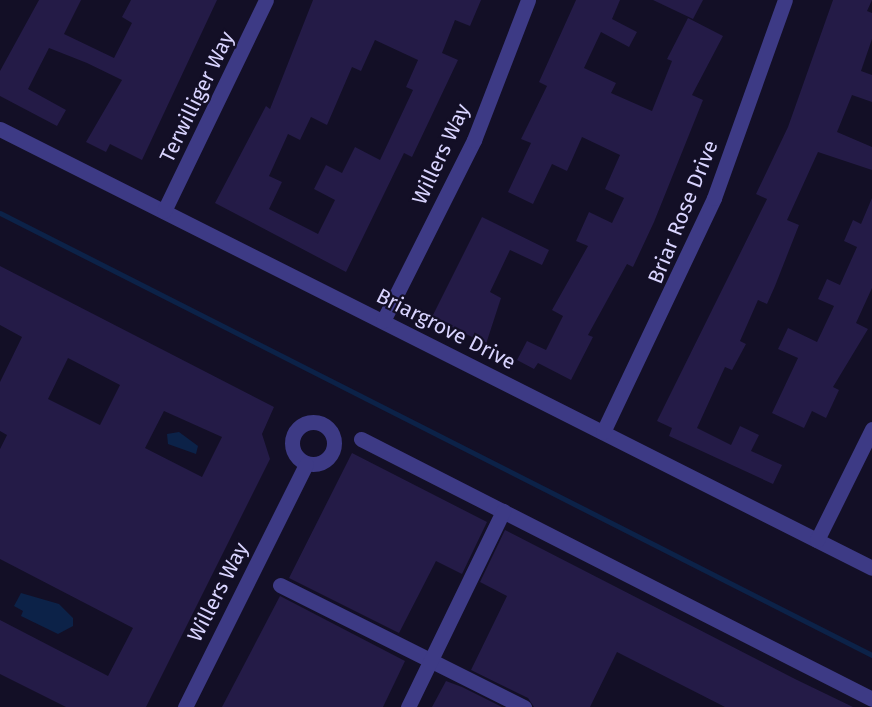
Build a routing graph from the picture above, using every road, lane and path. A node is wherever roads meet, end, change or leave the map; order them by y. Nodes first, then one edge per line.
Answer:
1 (266, 0) edge
2 (528, 0) edge
3 (785, 0) edge
4 (0, 129) edge
5 (165, 211) junction
6 (384, 321) junction
7 (872, 429) edge
8 (603, 432) junction
9 (361, 439) dead end
10 (306, 464) dead end
11 (503, 512) junction
12 (817, 540) junction
13 (872, 568) edge
14 (280, 585) dead end
15 (431, 661) junction
16 (872, 699) edge
17 (184, 707) edge
18 (408, 707) edge
19 (524, 707) edge

1 - 5 street, Terwilliger Way
2 - 6 street, Willers Way
3 - 8 street, Briar Rose Drive
4 - 5 street, Briargrove Drive
5 - 6 street, Briargrove Drive
6 - 8 street, Briargrove Drive
7 - 12 street
8 - 12 street, Briargrove Drive
9 - 11 street
10 - 17 street, Willers Way
11 - 15 street
11 - 16 street
12 - 13 street, Briargrove Drive
14 - 15 street
15 - 18 street
15 - 19 street

